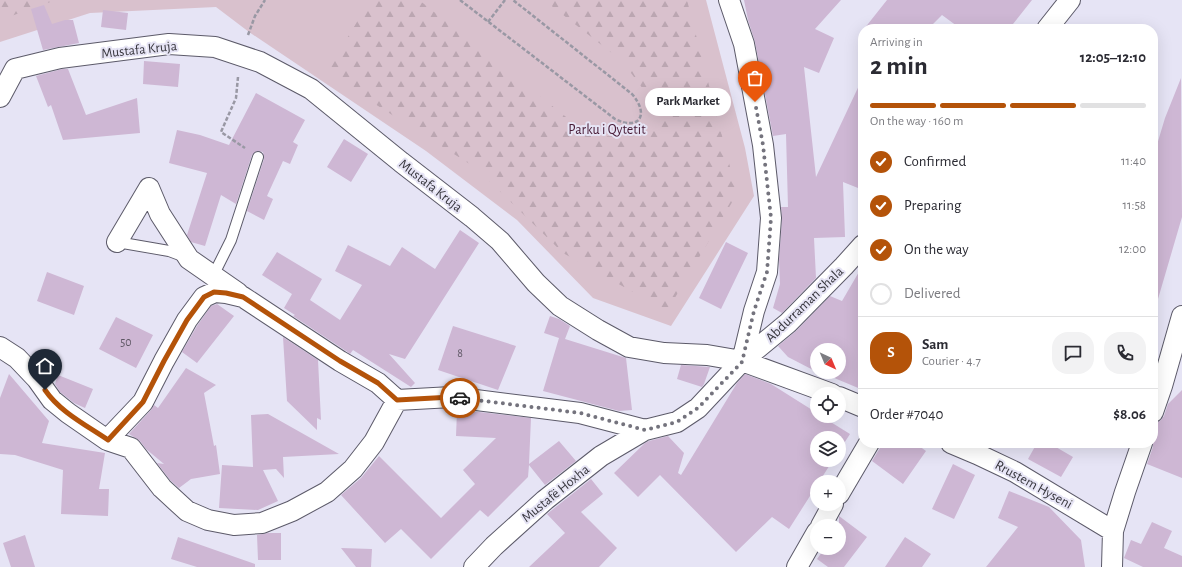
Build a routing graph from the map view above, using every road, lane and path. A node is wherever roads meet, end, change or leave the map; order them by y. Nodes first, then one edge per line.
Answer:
1 (265, 0) edge
2 (460, 0) edge
3 (505, 0) edge
4 (513, 0) edge
5 (729, 0) edge
6 (1070, 0) edge
7 (488, 22) junction
8 (1051, 24) edge
9 (239, 55) junction
10 (0, 97) edge
11 (258, 157) joint
12 (117, 242) joint
13 (858, 251) edge
14 (189, 258) junction
15 (213, 276) junction
16 (243, 297) junction
17 (1182, 316) edge
18 (0, 347) edge
19 (742, 362) junction
20 (812, 387) edge
21 (1158, 398) edge
22 (397, 400) junction
23 (846, 400) edge
24 (858, 405) edge
25 (645, 430) junction
26 (108, 440) junction
27 (867, 448) edge
28 (979, 448) edge
29 (1140, 448) edge
30 (846, 482) edge
31 (1113, 531) junction
32 (810, 544) edge
33 (474, 567) edge
34 (797, 567) edge
35 (1112, 567) edge

1 - 9 path
2 - 7 path
3 - 7 path
4 - 7 path
5 - 19 street
6 - 8 street
9 - 10 street, Mustafa Kruja
9 - 11 path
9 - 19 street, Mustafa Kruja
11 - 15 lane
12 - 14 lane
12 - 14 street
13 - 19 street, Abdurraman Shala
14 - 15 street
15 - 16 street
16 - 22 street
16 - 26 street
17 - 21 street
18 - 26 street
19 - 20 street
19 - 25 street
22 - 25 street
22 - 26 street
23 - 24 street
25 - 33 street, Mustafë Hoxha
27 - 30 street
28 - 31 street, Rrustem Hyseni
29 - 31 street
31 - 35 street
32 - 34 street

